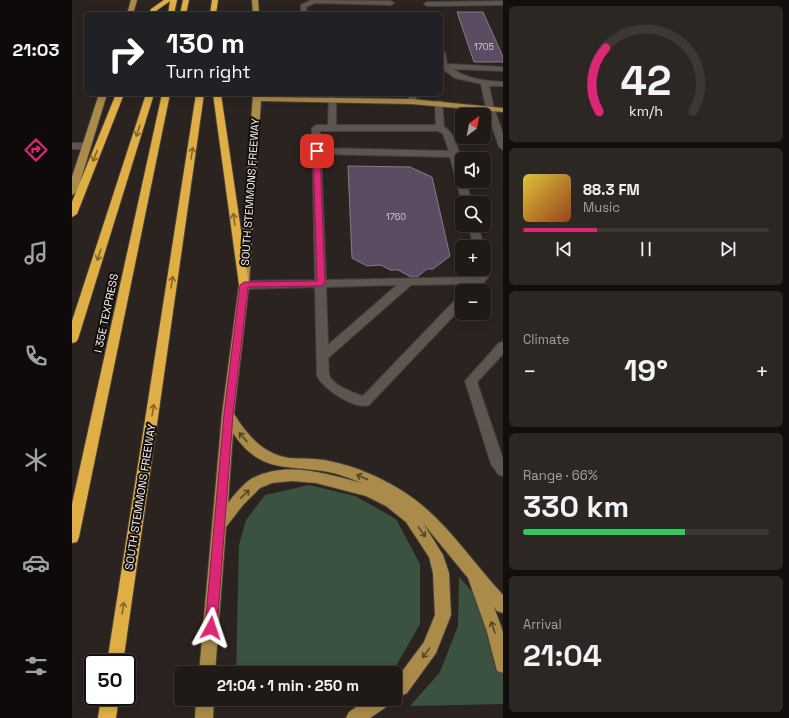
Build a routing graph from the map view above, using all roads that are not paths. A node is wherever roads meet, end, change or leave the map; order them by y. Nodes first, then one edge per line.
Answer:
1 (134, 0) edge
2 (168, 0) edge
3 (174, 0) edge
4 (186, 0) edge
5 (215, 0) edge
6 (255, 0) edge
7 (427, 2) edge
8 (503, 3) edge
9 (391, 4) edge
10 (131, 12) edge
11 (152, 12) edge
12 (171, 12) edge
13 (183, 12) edge
14 (213, 12) edge
15 (256, 12) edge
16 (304, 12) edge
17 (430, 12) edge
18 (443, 62) edge
19 (444, 66) junction
20 (503, 69) edge
21 (484, 83) junction
22 (503, 84) edge
23 (102, 96) edge
24 (119, 96) edge
25 (149, 96) edge
26 (166, 96) edge
27 (200, 96) edge
28 (217, 96) edge
29 (257, 96) edge
30 (413, 98) edge
31 (332, 99) junction
32 (438, 103) junction
33 (490, 108) joint
34 (491, 108) edge
35 (491, 110) edge
36 (503, 110) edge
37 (332, 128) junction
38 (440, 128) junction
39 (501, 135) edge
40 (72, 146) edge
41 (86, 146) junction
42 (503, 147) edge
43 (317, 151) junction
44 (454, 154) junction
45 (72, 192) edge
46 (465, 196) edge
47 (72, 214) edge
48 (482, 276) edge
49 (481, 280) junction
50 (409, 281) junction
51 (321, 283) junction
52 (477, 284) edge
53 (244, 285) junction
54 (455, 307) edge
55 (72, 339) edge
56 (503, 346) edge
57 (322, 357) junction
58 (228, 414) junction
59 (503, 470) edge
60 (220, 524) junction
61 (72, 537) edge
62 (472, 572) junction
63 (503, 606) edge
64 (116, 654) edge
65 (503, 665) edge
66 (208, 666) edge
67 (402, 686) edge
68 (109, 706) edge
69 (205, 706) edge
70 (373, 706) edge
71 (107, 718) edge
72 (204, 718) edge
73 (355, 718) edge

1 - 10 main road
2 - 11 highway
3 - 12 highway
4 - 13 highway
5 - 14 highway
6 - 15 main road
7 - 8 lane
7 - 17 lane
9 - 16 lane
18 - 19 lane
19 - 20 lane
19 - 21 lane
21 - 22 lane
21 - 33 lane
23 - 41 main road
24 -> 47 highway
25 -> 55 highway
26 - 61 highway, I 35E TEXPRESS
64 -> 27 highway, SOUTH STEMMONS FREEWAY
53 -> 28 highway
29 - 31 main road
29 - 53 main road, SOUTH STEMMONS FREEWAY
30 - 31 main road
30 - 32 main road
31 - 37 lane
32 - 33 main road
32 - 38 lane
34 - 36 main road
35 - 39 lane
37 - 38 lane
37 - 43 lane
38 - 44 lane
39 - 42 lane
40 - 41 lane
41 - 45 main road
43 - 44 lane
43 - 51 lane
44 - 46 lane
48 - 49 lane
49 - 50 lane
49 - 52 lane
50 - 51 lane
50 - 57 lane
51 - 53 lane
51 - 57 lane
53 - 58 main road, SOUTH STEMMONS FREEWAY
54 - 57 lane
56 - 59 lane
58 - 60 main road, SOUTH STEMMONS FREEWAY
62 -> 58 main road
60 - 66 main road, SOUTH STEMMONS FREEWAY
60 -> 67 main road
62 - 63 main road
65 -> 62 main road
68 - 71 highway
69 - 72 main road
70 - 73 main road

